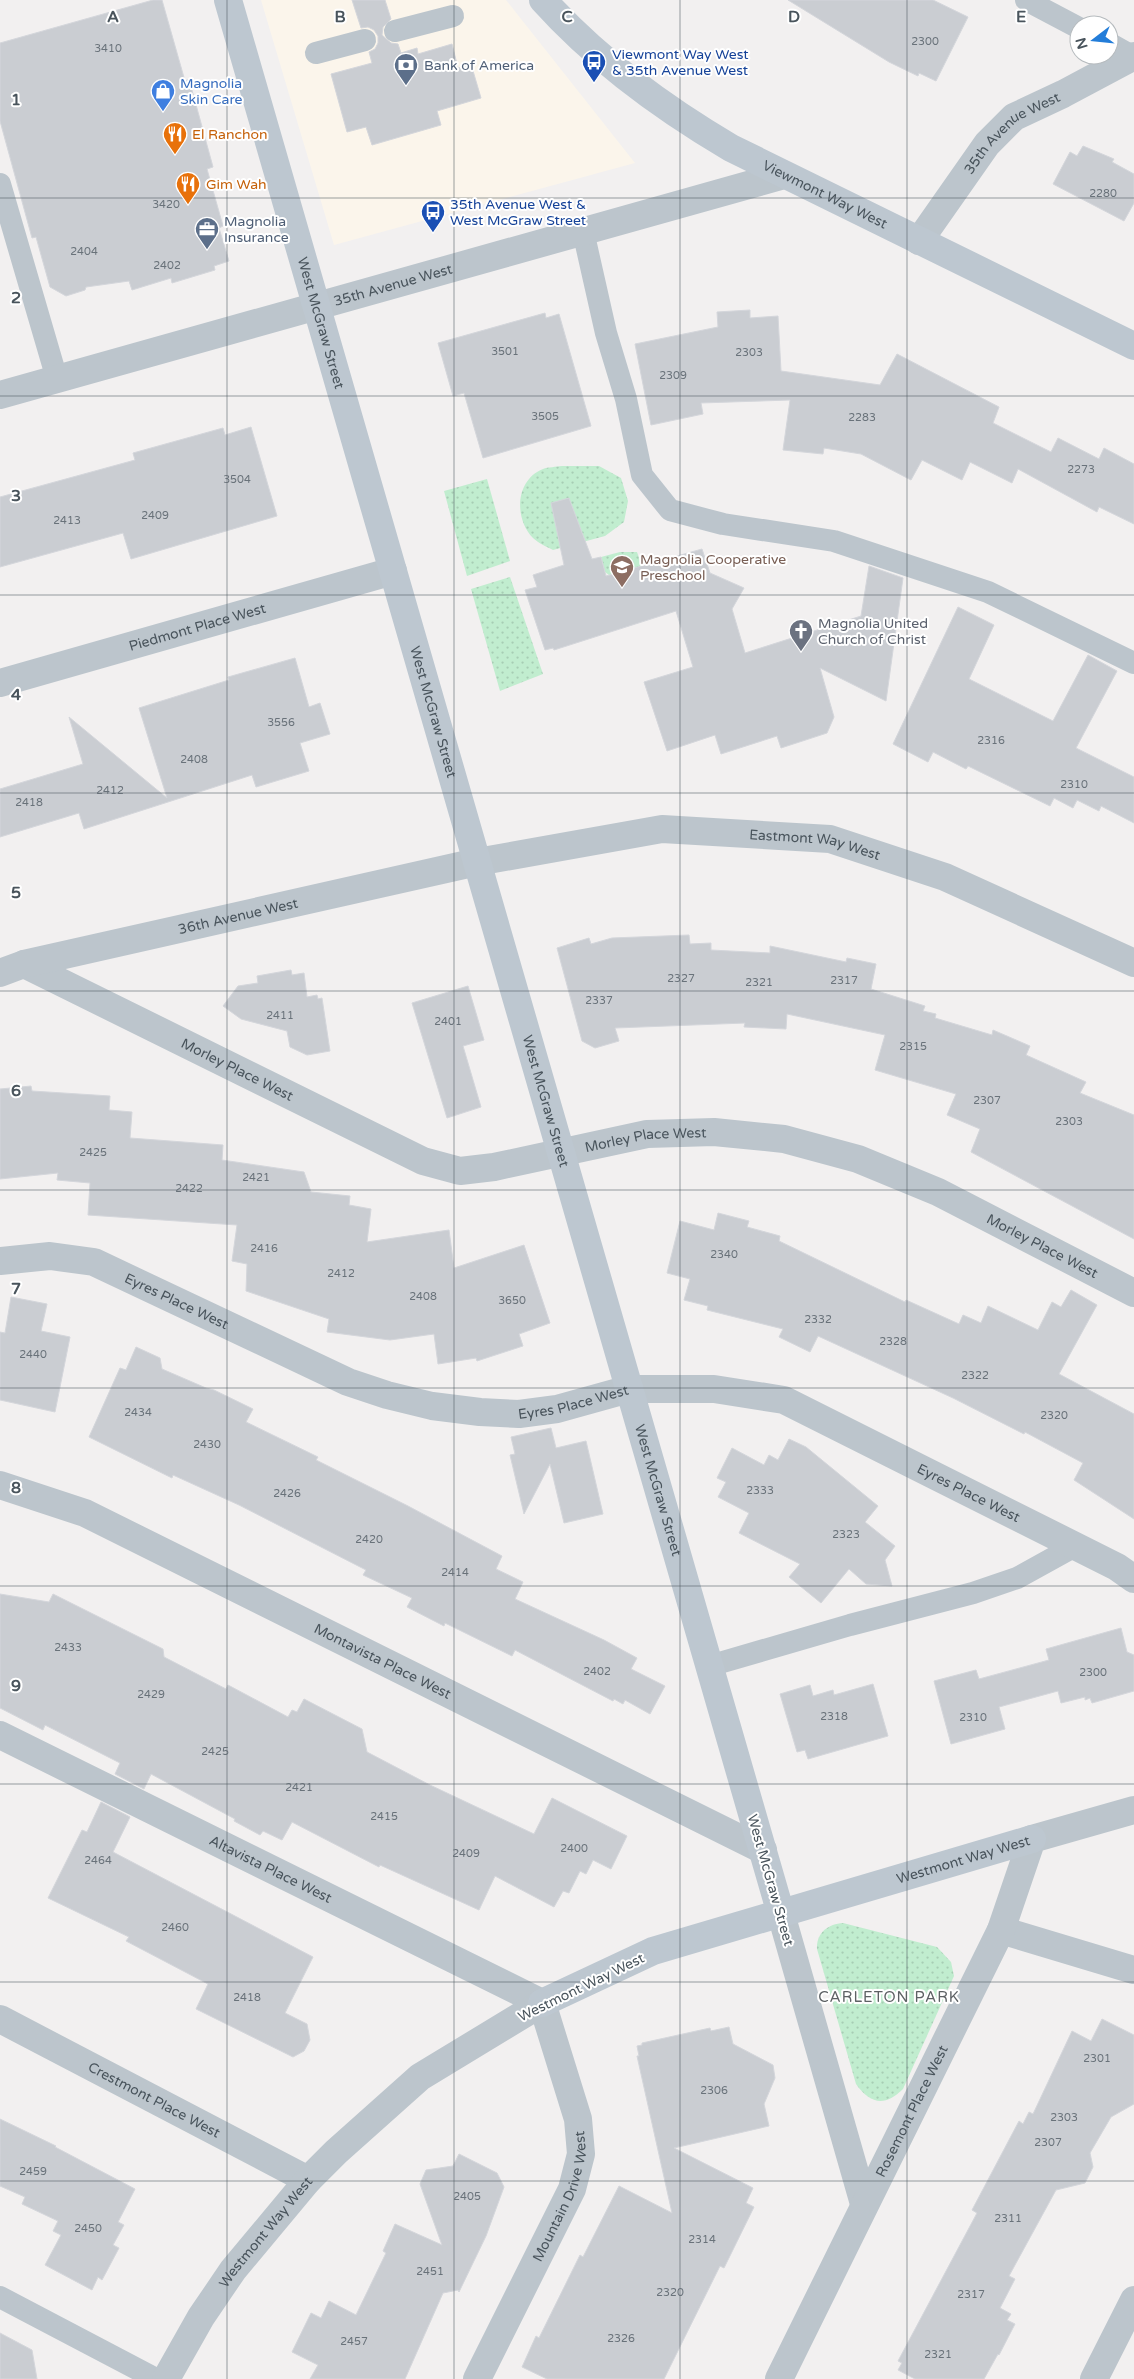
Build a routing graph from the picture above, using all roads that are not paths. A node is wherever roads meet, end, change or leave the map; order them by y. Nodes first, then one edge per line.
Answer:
1 (228, 0) edge
2 (543, 0) edge
3 (1026, 0) edge
4 (453, 16) dead end
5 (1069, 23) edge
6 (395, 32) dead end
7 (365, 40) dead end
8 (1119, 48) edge
9 (316, 52) dead end
10 (1134, 56) edge
11 (784, 175) junction
12 (0, 184) edge
13 (583, 231) junction
14 (919, 241) junction
15 (317, 307) junction
16 (1134, 346) edge
17 (57, 379) junction
18 (0, 394) edge
19 (393, 571) junction
20 (1134, 663) edge
21 (0, 683) edge
22 (477, 862) junction
23 (1134, 963) edge
24 (12, 969) edge
25 (562, 1154) junction
26 (0, 1261) edge
27 (1134, 1293) edge
28 (629, 1390) junction
29 (0, 1485) edge
30 (1075, 1546) junction
31 (1134, 1580) edge
32 (709, 1666) junction
33 (0, 1734) edge
34 (1134, 1810) edge
35 (1032, 1839) junction
36 (763, 1850) junction
37 (781, 1914) junction
38 (1001, 1930) junction
39 (1134, 1970) edge
40 (542, 2003) junction
41 (0, 2020) edge
42 (308, 2180) junction
43 (864, 2204) junction
44 (0, 2297) edge
45 (1134, 2300) edge
46 (156, 2379) edge
47 (166, 2379) edge
48 (477, 2379) edge
49 (778, 2379) edge
50 (1094, 2379) edge

1 - 15 street, West McGraw Street
2 - 11 street, Viewmont Way West
3 - 5 lane
4 - 6 lane
7 - 9 lane
8 - 10 lane
10 - 14 street, 35th Avenue West
11 - 13 street, 35th Avenue West
11 - 14 street, Viewmont Way West
12 - 17 lane
13 - 15 street, 35th Avenue West
13 - 20 lane
14 - 16 street, Viewmont Way West
15 - 17 street, 35th Avenue West
15 - 19 street, West McGraw Street
17 - 18 street, 35th Avenue West
19 - 21 street, Piedmont Place West
19 - 22 street, West McGraw Street
22 - 23 street, Eastmont Way West
22 - 24 street, 36th Avenue West
22 - 25 street, West McGraw Street
24 - 25 street, Morley Place West
25 - 27 street, Morley Place West
25 - 28 street, West McGraw Street
26 - 28 street, Eyres Place West
28 - 30 street, Eyres Place West
28 - 32 street, West McGraw Street
29 - 36 street, Montavista Place West
30 - 31 street, Eyres Place West
30 - 32 lane
32 - 36 street, West McGraw Street
33 - 40 street, Altavista Place West
34 - 35 street, Westmont Way West
35 - 37 street, Westmont Way West
35 - 38 street, Rosemont Place West
36 - 37 street, West McGraw Street
37 - 40 street, Westmont Way West
37 - 43 street, West McGraw Street
38 - 39 street
38 - 43 street, Rosemont Place West
40 - 42 street, Westmont Way West
40 - 48 street, Mountain Drive West
41 - 42 street, Crestmont Place West
42 - 47 street, Westmont Way West
43 - 49 street, Rosemont Place West
44 - 46 lane
45 - 50 street

